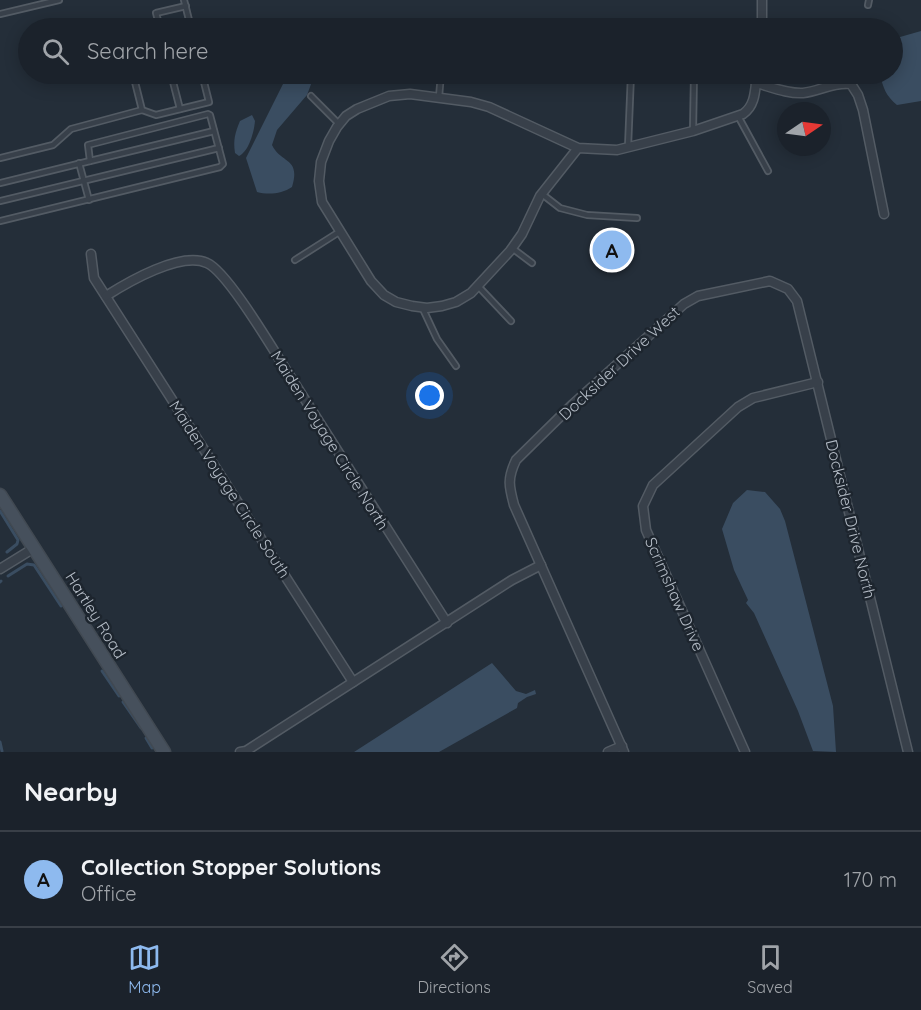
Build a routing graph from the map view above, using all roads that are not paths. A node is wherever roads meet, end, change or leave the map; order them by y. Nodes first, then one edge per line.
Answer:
1 (59, 0) edge
2 (762, 0) edge
3 (185, 3) edge
4 (0, 14) edge
5 (157, 18) edge
6 (189, 18) edge
7 (762, 18) edge
8 (136, 84) edge
9 (174, 84) edge
10 (204, 84) edge
11 (440, 84) edge
12 (631, 84) edge
13 (694, 84) edge
14 (756, 84) edge
15 (760, 84) edge
16 (837, 84) edge
17 (850, 84) edge
18 (311, 96) dead end
19 (439, 97) junction
20 (180, 109) junction
21 (142, 110) junction
22 (738, 116) junction
23 (339, 124) junction
24 (214, 131) junction
25 (693, 131) junction
26 (628, 147) junction
27 (219, 148) junction
28 (578, 148) junction
29 (0, 158) edge
30 (90, 161) junction
31 (80, 164) junction
32 (768, 171) dead end
33 (84, 181) junction
34 (0, 183) edge
35 (542, 194) junction
36 (89, 200) junction
37 (0, 201) edge
38 (884, 214) dead end
39 (637, 218) dead end
40 (0, 221) edge
41 (339, 232) junction
42 (512, 248) junction
43 (91, 254) dead end
44 (296, 260) dead end
45 (532, 263) dead end
46 (478, 286) junction
47 (788, 289) joint
48 (106, 296) junction
49 (422, 307) junction
50 (511, 321) dead end
51 (456, 366) dead end
52 (818, 382) junction
53 (0, 495) edge
54 (34, 548) junction
55 (541, 565) junction
56 (0, 569) edge
57 (447, 623) junction
58 (353, 682) junction
59 (623, 749) edge
60 (164, 752) edge
61 (244, 752) edge
62 (608, 752) edge
63 (745, 752) edge
64 (908, 752) edge

1 - 4 lane
2 - 7 street
3 - 5 lane
3 - 6 lane
8 - 21 lane
9 - 20 lane
10 - 20 lane
11 - 19 lane
12 - 26 lane
13 - 25 lane
14 - 22 street
15 - 16 street
17 - 38 street
18 - 23 lane
19 - 23 street
19 - 28 street
20 - 21 lane
21 - 29 lane
22 - 25 street
22 - 32 lane
23 - 41 street
24 - 27 lane
24 - 30 lane
24 - 30 lane
25 - 26 street
26 - 28 street
27 - 33 lane
27 - 36 lane
28 - 35 street
30 - 31 lane
31 - 33 lane
31 - 34 lane
33 - 36 lane
33 - 37 lane
35 - 39 lane
35 - 42 street
36 - 40 lane
41 - 44 lane
41 - 49 street
42 - 45 lane
42 - 46 street
43 - 48 street, Maiden Voyage Circle South
46 - 49 street
46 - 50 lane
47 - 52 street, Docksider Drive North
47 - 55 street, Docksider Drive West
48 - 57 street, Maiden Voyage Circle North
48 - 58 street, Maiden Voyage Circle South
49 - 51 lane
52 - 63 street, Scrimshaw Drive
52 - 64 street, Docksider Drive North
53 - 54 street, Hartley Road
54 - 56 street
54 - 60 street, Hartley Road
55 - 57 street
55 - 59 street
57 - 58 street
58 - 61 street
59 - 62 street

